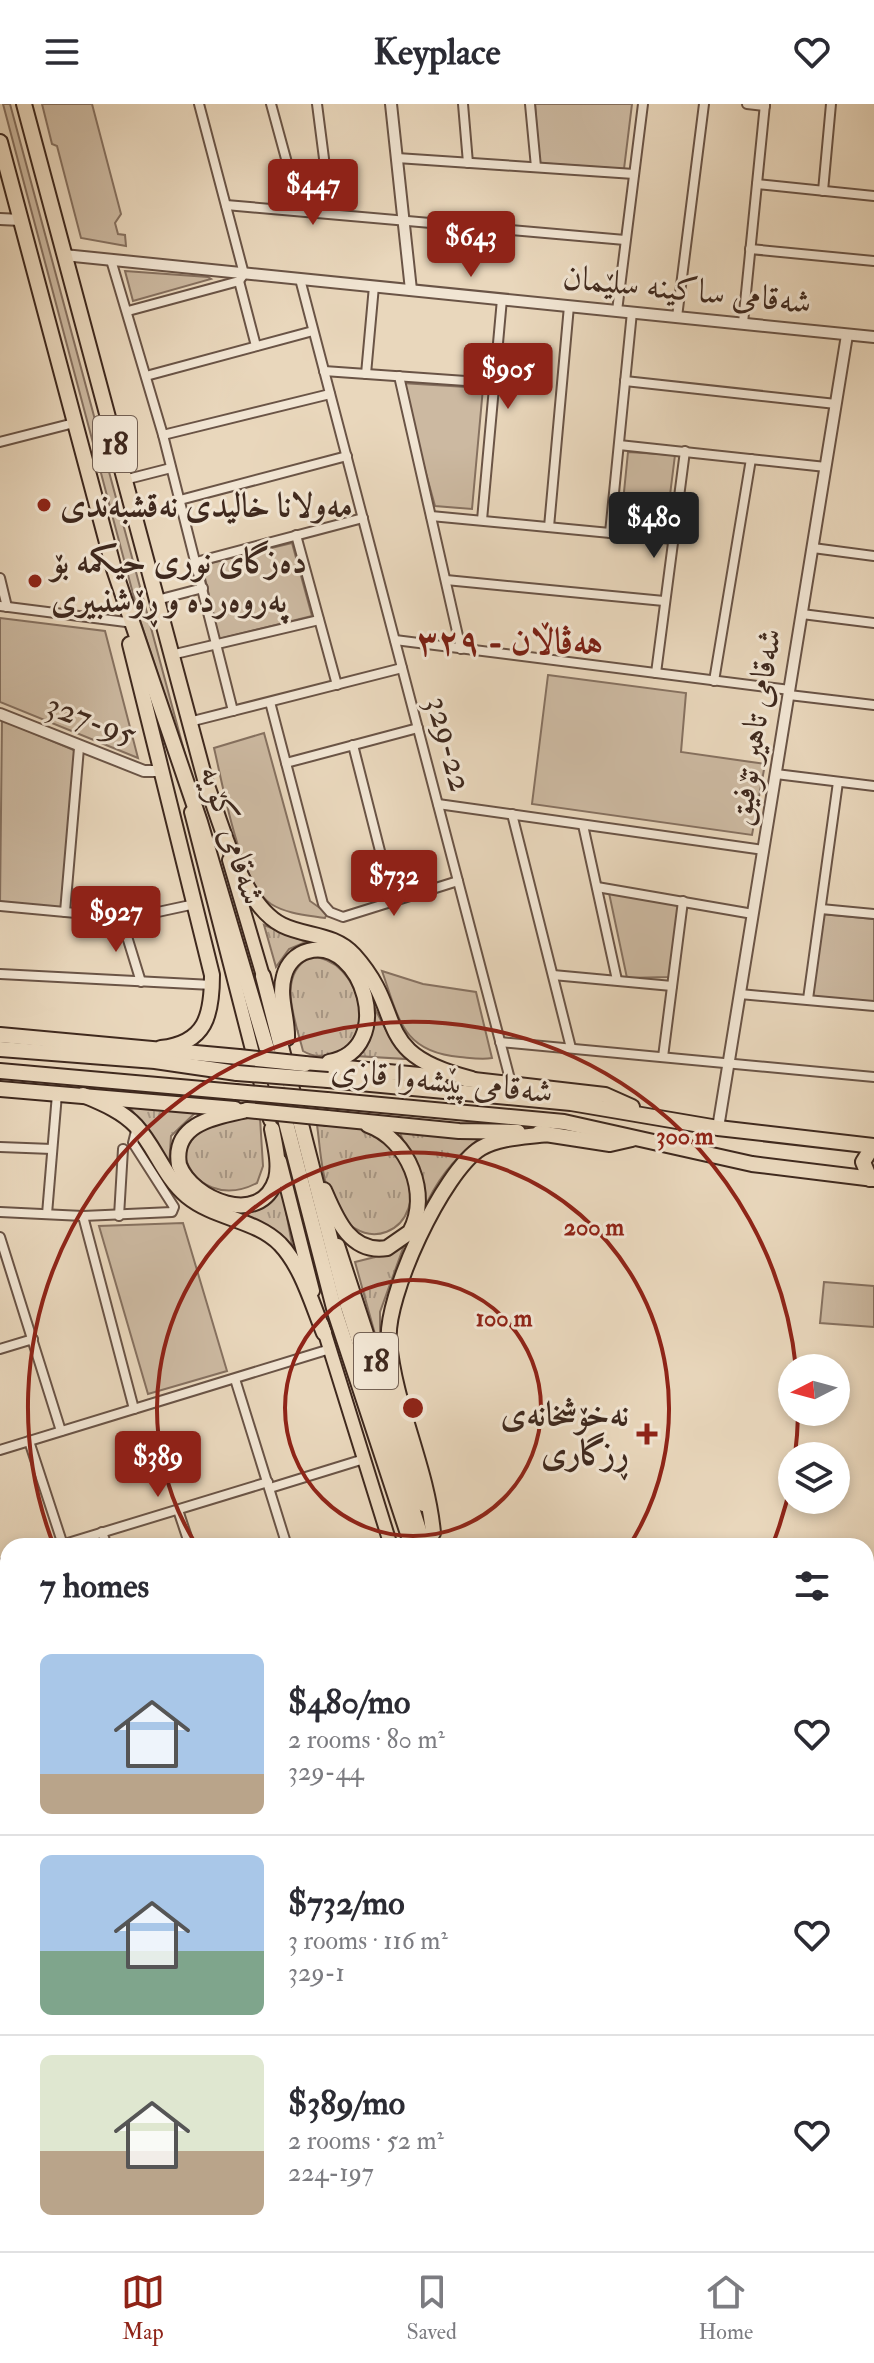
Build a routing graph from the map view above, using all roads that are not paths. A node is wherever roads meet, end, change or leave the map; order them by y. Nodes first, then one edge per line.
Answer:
1 (24, 104) edge
2 (199, 104) edge
3 (271, 104) edge
4 (317, 104) edge
5 (391, 104) edge
6 (463, 104) edge
7 (530, 104) edge
8 (643, 104) edge
9 (704, 104) edge
10 (747, 104) edge
11 (831, 104) edge
12 (765, 105) edge
13 (0, 142) edge
14 (397, 158) junction
15 (468, 163) junction
16 (536, 167) junction
17 (634, 174) junction
18 (757, 184) junction
19 (823, 191) junction
20 (874, 196) edge
21 (226, 205) junction
22 (300, 210) junction
23 (331, 213) junction
24 (0, 219) edge
25 (404, 219) junction
26 (21, 220) junction
27 (625, 240) junction
28 (750, 249) junction
29 (64, 255) junction
30 (111, 260) junction
31 (874, 261) edge
32 (242, 278) junction
33 (300, 279) junction
34 (374, 286) junction
35 (411, 290) junction
36 (502, 299) junction
37 (569, 306) junction
38 (128, 311) junction
39 (617, 311) junction
40 (632, 312) junction
41 (677, 317) junction
42 (743, 323) junction
43 (313, 331) junction
44 (847, 335) junction
45 (874, 337) edge
46 (256, 346) junction
47 (324, 371) junction
48 (366, 374) junction
49 (146, 376) junction
50 (399, 376) junction
51 (625, 381) junction
52 (494, 383) junction
53 (330, 394) junction
54 (836, 404) junction
55 (74, 423) junction
56 (163, 435) junction
57 (0, 442) edge
58 (619, 445) junction
59 (685, 451) junction
60 (347, 456) junction
61 (751, 459) junction
62 (826, 467) junction
63 (171, 468) junction
64 (124, 480) junction
65 (180, 500) junction
66 (431, 516) junction
67 (363, 518) junction
68 (482, 520) junction
69 (549, 527) junction
70 (610, 533) junction
71 (296, 535) junction
72 (673, 539) junction
73 (813, 548) junction
74 (874, 556) edge
75 (196, 562) junction
76 (114, 569) junction
77 (0, 578) edge
78 (446, 580) junction
79 (203, 588) junction
80 (157, 600) junction
81 (664, 601) junction
82 (3, 606) edge
83 (802, 614) junction
84 (319, 620) junction
85 (126, 622) junction
86 (874, 623) edge
87 (395, 640) junction
88 (216, 644) junction
89 (461, 649) junction
90 (171, 655) junction
91 (402, 668) junction
92 (656, 673) junction
93 (714, 681) junction
94 (337, 685) junction
95 (789, 692) junction
96 (270, 702) junction
97 (874, 705) edge
98 (233, 711) junction
99 (0, 714) edge
100 (189, 722) junction
101 (418, 728) junction
102 (353, 745) junction
103 (79, 748) junction
104 (286, 763) junction
105 (162, 771) junction
106 (776, 774) junction
107 (838, 782) junction
108 (206, 783) junction
109 (184, 785) junction
110 (874, 786) edge
111 (438, 804) junction
112 (512, 814) junction
113 (583, 825) junction
114 (764, 850) junction
115 (458, 881) junction
116 (597, 887) junction
117 (683, 901) junction
118 (393, 902) junction
119 (195, 904) junction
120 (0, 906) edge
121 (821, 909) junction
122 (65, 912) junction
123 (753, 914) junction
124 (874, 914) edge
125 (121, 917) junction
126 (0, 974) edge
127 (553, 975) junction
128 (263, 976) joint
129 (617, 980) junction
130 (141, 982) junction
131 (212, 985) junction
132 (672, 986) junction
133 (740, 994) junction
134 (808, 999) junction
135 (874, 1006) edge
136 (0, 1035) edge
137 (500, 1042) junction
138 (161, 1048) junction
139 (571, 1048) junction
140 (0, 1049) edge
141 (285, 1054) junction
142 (663, 1057) junction
143 (729, 1063) junction
144 (305, 1064) junction
145 (0, 1071) edge
146 (874, 1077) edge
147 (472, 1079) junction
148 (511, 1083) junction
149 (0, 1089) edge
150 (57, 1094) junction
151 (83, 1095) junction
152 (247, 1110) junction
153 (644, 1113) junction
154 (353, 1120) junction
155 (137, 1127) junction
156 (718, 1128) junction
157 (272, 1129) junction
158 (295, 1133) junction
159 (547, 1134) junction
160 (637, 1138) junction
161 (874, 1146) edge
162 (0, 1147) edge
163 (52, 1149) junction
164 (123, 1149) dead end
165 (307, 1150) junction
166 (314, 1178) junction
167 (872, 1179) edge
168 (0, 1212) edge
169 (47, 1214) junction
170 (83, 1216) junction
171 (119, 1216) junction
172 (0, 1237) edge
173 (324, 1333) junction
174 (33, 1339) junction
175 (0, 1349) edge
176 (330, 1349) junction
177 (235, 1379) junction
178 (134, 1409) junction
179 (61, 1431) junction
180 (29, 1441) junction
181 (0, 1450) edge
182 (364, 1459) junction
183 (269, 1485) junction
184 (178, 1510) junction
185 (102, 1532) junction
186 (59, 1538) edge
187 (83, 1538) edge
188 (104, 1538) edge
189 (187, 1538) edge
190 (285, 1538) edge
191 (389, 1538) edge
192 (409, 1538) edge
193 (421, 1538) edge
194 (435, 1538) edge
195 (435, 1538) edge

1 - 29 highway, شەقامی کۆیە / 18
2 - 21 street
3 - 22 street
4 - 23 street
5 - 14 street
6 - 15 street
7 - 16 street
8 - 17 street
9 - 41 street
10 - 12 street
11 - 19 street
12 - 18 street
13 - 26 highway, شەقامی کۆیە / 18
14 - 15 street
14 - 25 street
15 - 16 street
16 - 17 street
17 - 27 street
18 - 19 street
18 - 28 street
19 - 20 street
21 - 22 street
21 - 32 street
22 - 23 street
23 - 25 street
24 - 26 street
25 - 27 street
25 - 35 street
26 - 55 highway, شەقامی کۆیە / 18
27 - 39 street
28 - 31 street
28 - 42 street
29 - 30 street, شەقامی ساکینە سلێمان
29 - 64 highway, شەقامی کۆیە / 18
30 - 32 street, شەقامی ساکینە سلێمان
30 - 38 street
32 - 33 street, شەقامی ساکینە سلێمان
32 - 38 street
32 - 46 street
33 - 34 street, شەقامی ساکینە سلێمان
33 - 43 street, 329-22
34 - 35 street, شەقامی ساکینە سلێمان
34 - 48 street
35 - 36 street, شەقامی ساکینە سلێمان
36 - 37 street, شەقامی ساکینە سلێمان
36 - 52 street
37 - 39 street, شەقامی ساکینە سلێمان
37 - 69 street
38 - 49 street
39 - 40 street, شەقامی ساکینە سلێمان
40 - 41 street, شەقامی ساکینە سلێمان
40 - 51 street
41 - 42 street, شەقامی ساکینە سلێمان
42 - 44 street, شەقامی ساکینە سلێمان
43 - 46 street
43 - 47 street, 329-22
44 - 45 street, شەقامی ساکینە سلێمان
44 - 54 street, شەقامی تاهیر تۆفیق
46 - 49 street
47 - 48 street
47 - 53 street, 329-22
48 - 50 street
49 - 56 street
50 - 52 street
50 - 66 street
51 - 54 street
51 - 58 street
52 - 68 street
53 - 56 street
53 - 60 street, 329-22
54 - 62 street, شەقامی تاهیر تۆفیق
55 - 57 street
55 - 76 highway, شەقامی کۆیە / 18
56 - 63 street
58 - 59 street
58 - 70 street
59 - 61 street
59 - 72 street
60 - 65 street
60 - 67 street, 329-22
61 - 62 street
61 - 93 street
62 - 73 street, شەقامی تاهیر تۆفیق
63 - 64 street
63 - 65 street
64 - 80 highway, شەقامی کۆیە / 18
65 - 75 street
66 - 68 street
66 - 78 street
67 - 71 street
67 - 87 street, 329-22
68 - 69 street
69 - 70 street
70 - 72 street
71 - 75 street
71 - 84 street
72 - 81 street
73 - 74 street
73 - 83 street, شەقامی تاهیر تۆفیق
75 - 79 street
76 - 85 highway
76 - 109 highway, شەقامی کۆیە / 18
77 - 82 street
78 - 81 street
78 - 89 street
79 - 80 street
79 - 88 street
80 - 90 highway, شەقامی کۆیە / 18
81 - 92 street
82 - 85 street
83 - 86 street
83 - 95 street, شەقامی تاهیر تۆفیق
84 - 88 street
84 - 94 street
85 - 105 highway
87 - 89 street
87 - 91 street, 329-22
88 - 90 street
88 - 98 street
89 - 92 street
90 - 100 highway, شەقامی کۆیە / 18
91 - 94 street
91 - 101 street, 329-22
92 - 93 street
93 - 95 street
94 - 96 street
95 - 97 street
95 - 106 street, شەقامی تاهیر تۆفیق
96 - 98 street
96 - 104 street
98 - 100 street
99 - 103 street, 327-95
100 - 108 highway, شەقامی کۆیە / 18
101 - 102 street
101 - 111 street, 329-22
102 - 104 street
102 - 118 street
103 - 105 street, 327-95
103 - 122 street
104 - 118 street
105 - 119 highway
106 - 107 street
106 - 114 street, شەقامی تاهیر تۆفیق
107 - 110 street
107 - 121 street
108 - 128 main road, شەقامی کۆیە / 18
108 - 147 highway
109 - 157 main road
109 - 158 highway, شەقامی کۆیە / 18
111 - 112 street
111 - 115 street, 329-22
112 - 113 street
112 - 127 street
113 - 114 street
113 - 116 street
114 - 123 street, شەقامی تاهیر تۆفیق
115 - 118 street
115 - 137 street, 329-22
116 - 117 street
116 - 129 street
117 - 123 street
117 - 132 street
119 - 125 street
119 - 131 highway
120 - 122 street
121 - 124 street
121 - 134 street
122 - 125 street
123 - 133 street, شەقامی تاهیر تۆفیق
125 - 130 street
126 - 130 street
127 - 129 street
127 - 139 street
128 - 141 highway, شەقامی کۆیە / 18
129 - 132 street
130 - 131 street
131 - 138 highway
132 - 142 street
133 - 134 street
133 - 143 street, شەقامی تاهیر تۆفیق
134 - 135 street
136 - 138 highway
137 - 139 street
137 - 148 street, 329-22
138 - 144 highway, bridge
139 - 142 street
140 - 153 highway, شەقامی پێشەوا قازی, bridge
141 - 144 highway
141 - 158 highway, شەقامی کۆیە / 18
142 - 143 street
143 - 146 street
143 - 156 street, شەقامی تاهیر تۆفیق
144 - 147 highway
145 - 160 highway, شەقامی پێشەوا قازی, bridge
147 - 148 highway
148 - 153 highway
149 - 150 highway
150 - 151 highway
150 - 163 street
151 - 152 highway
151 - 155 highway
152 - 154 highway, bridge
152 - 157 highway
153 - 156 highway, شەقامی پێشەوا قازی
154 - 159 highway
154 - 165 highway
155 - 171 street
155 - 173 highway
156 - 161 highway, شەقامی پێشەوا قازی
157 - 173 main road
158 - 165 highway, شەقامی کۆیە
158 - 192 highway, شەقامی کۆیە
159 - 160 highway
159 - 194 highway
160 - 167 highway, شەقامی پێشەوا قازی
161 - 167 highway
162 - 163 street
163 - 169 street
164 - 171 street
165 - 166 highway, شەقامی کۆیە
166 - 193 highway, شەقامی کۆیە
166 - 195 main road, شەقامی کۆیە / 18
168 - 169 street
169 - 170 street
170 - 171 street
170 - 178 street
172 - 174 street
173 - 176 main road
174 - 175 street
174 - 179 street
176 - 177 street
176 - 182 main road
177 - 178 street
177 - 183 street
178 - 179 street
179 - 180 street
180 - 181 street
180 - 186 street
182 - 183 street
182 - 191 main road
183 - 184 street
183 - 190 street
184 - 185 street
184 - 189 street
185 - 187 street
185 - 188 street

